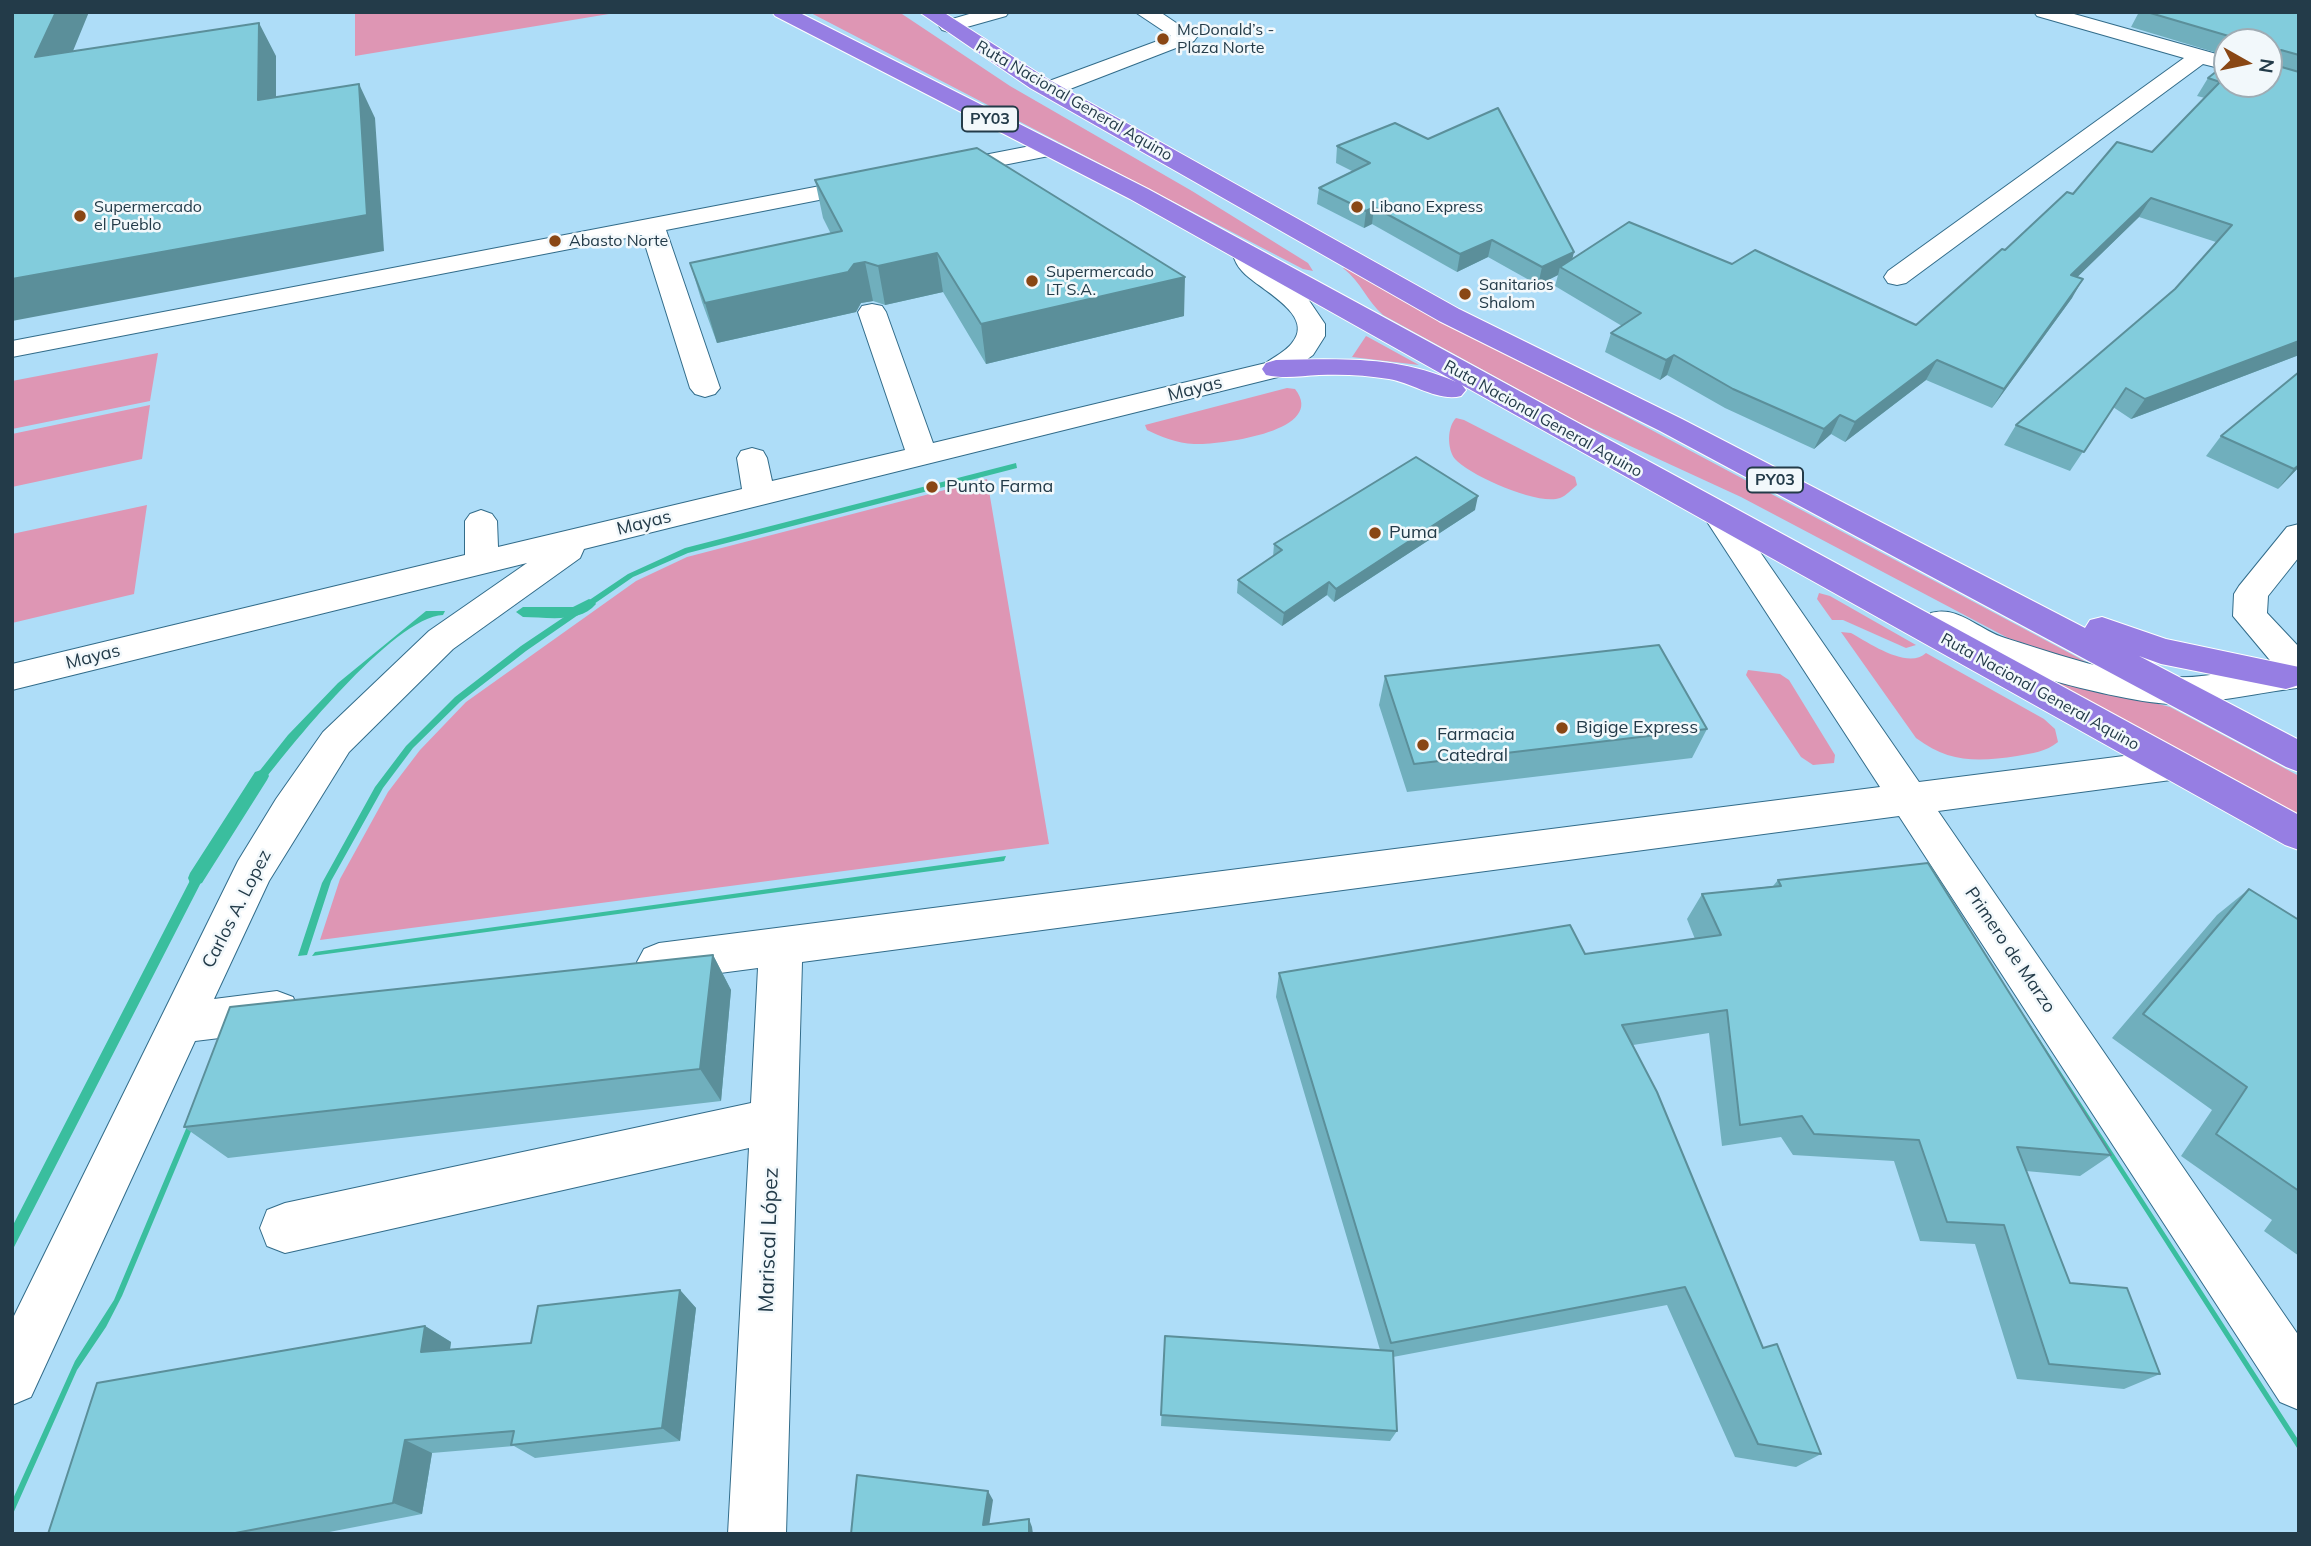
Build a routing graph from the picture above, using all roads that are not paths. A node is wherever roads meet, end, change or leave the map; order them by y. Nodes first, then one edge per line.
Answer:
1 (782, 12) edge
2 (999, 12) edge
3 (1145, 12) edge
4 (2044, 12) edge
5 (935, 16) edge
6 (2200, 56) junction
7 (2213, 60) edge
8 (1049, 89) junction
9 (1051, 149) junction
10 (922, 174) edge
11 (895, 179) edge
12 (1269, 212) junction
13 (652, 226) junction
14 (1245, 253) junction
15 (1897, 276) dead end
16 (872, 312) dead end
17 (1356, 313) junction
18 (12, 349) edge
19 (1292, 368) junction
20 (705, 388) dead end
21 (1671, 425) junction
22 (1579, 439) junction
23 (922, 455) junction
24 (752, 458) dead end
25 (759, 495) junction
26 (1720, 517) junction
27 (481, 521) dead end
28 (2299, 536) edge
29 (587, 537) junction
30 (482, 562) junction
31 (2295, 674) edge
32 (12, 677) edge
33 (2175, 691) junction
34 (2299, 757) edge
35 (2171, 765) junction
36 (1909, 799) junction
37 (2299, 834) edge
38 (781, 946) junction
39 (618, 967) edge
40 (318, 1006) edge
41 (181, 1023) junction
42 (774, 1120) junction
43 (285, 1227) dead end
44 (12, 1378) edge
45 (2299, 1383) edge
46 (757, 1534) edge

1 - 9 highway, Ruta Nacional General Aquino / PY03
2 - 5 street
3 - 8 street
4 - 6 street
5 - 8 highway, Ruta Nacional General Aquino / PY03
6 - 7 street
6 - 15 street
8 - 12 highway, Ruta Nacional General Aquino / PY03
9 - 10 street
9 - 14 highway, Ruta Nacional General Aquino / PY03
11 - 13 street
12 - 17 highway
12 - 21 highway, Ruta Nacional General Aquino / PY03
13 - 18 street
13 - 20 street
14 - 17 highway, Ruta Nacional General Aquino / PY03
14 - 19 street
16 - 23 street
17 - 19 highway
17 - 22 highway, Ruta Nacional General Aquino / PY03
19 - 22 highway
19 - 23 street, Mayas
21 - 31 highway
21 - 33 highway, Ruta Nacional General Aquino / PY03
22 - 26 highway, Ruta Nacional General Aquino / PY03
22 - 33 street
23 - 25 street, Mayas
24 - 25 street
25 - 29 street, Mayas
26 - 35 highway, Ruta Nacional General Aquino / PY03
26 - 36 street, Primero de Marzo
27 - 30 street
28 - 31 street
29 - 30 street, Mayas
29 - 41 street, Carlos A. Lopez
30 - 32 street, Mayas
31 - 33 street
33 - 34 highway, Ruta Nacional General Aquino / PY03
35 - 36 street
35 - 37 highway, Ruta Nacional General Aquino / PY03
36 - 38 street
36 - 45 street, Primero de Marzo
38 - 39 street
38 - 42 street, Mariscal López
40 - 41 street
41 - 44 street, Carlos A. Lopez
42 - 43 street
42 - 46 street, Mariscal López

